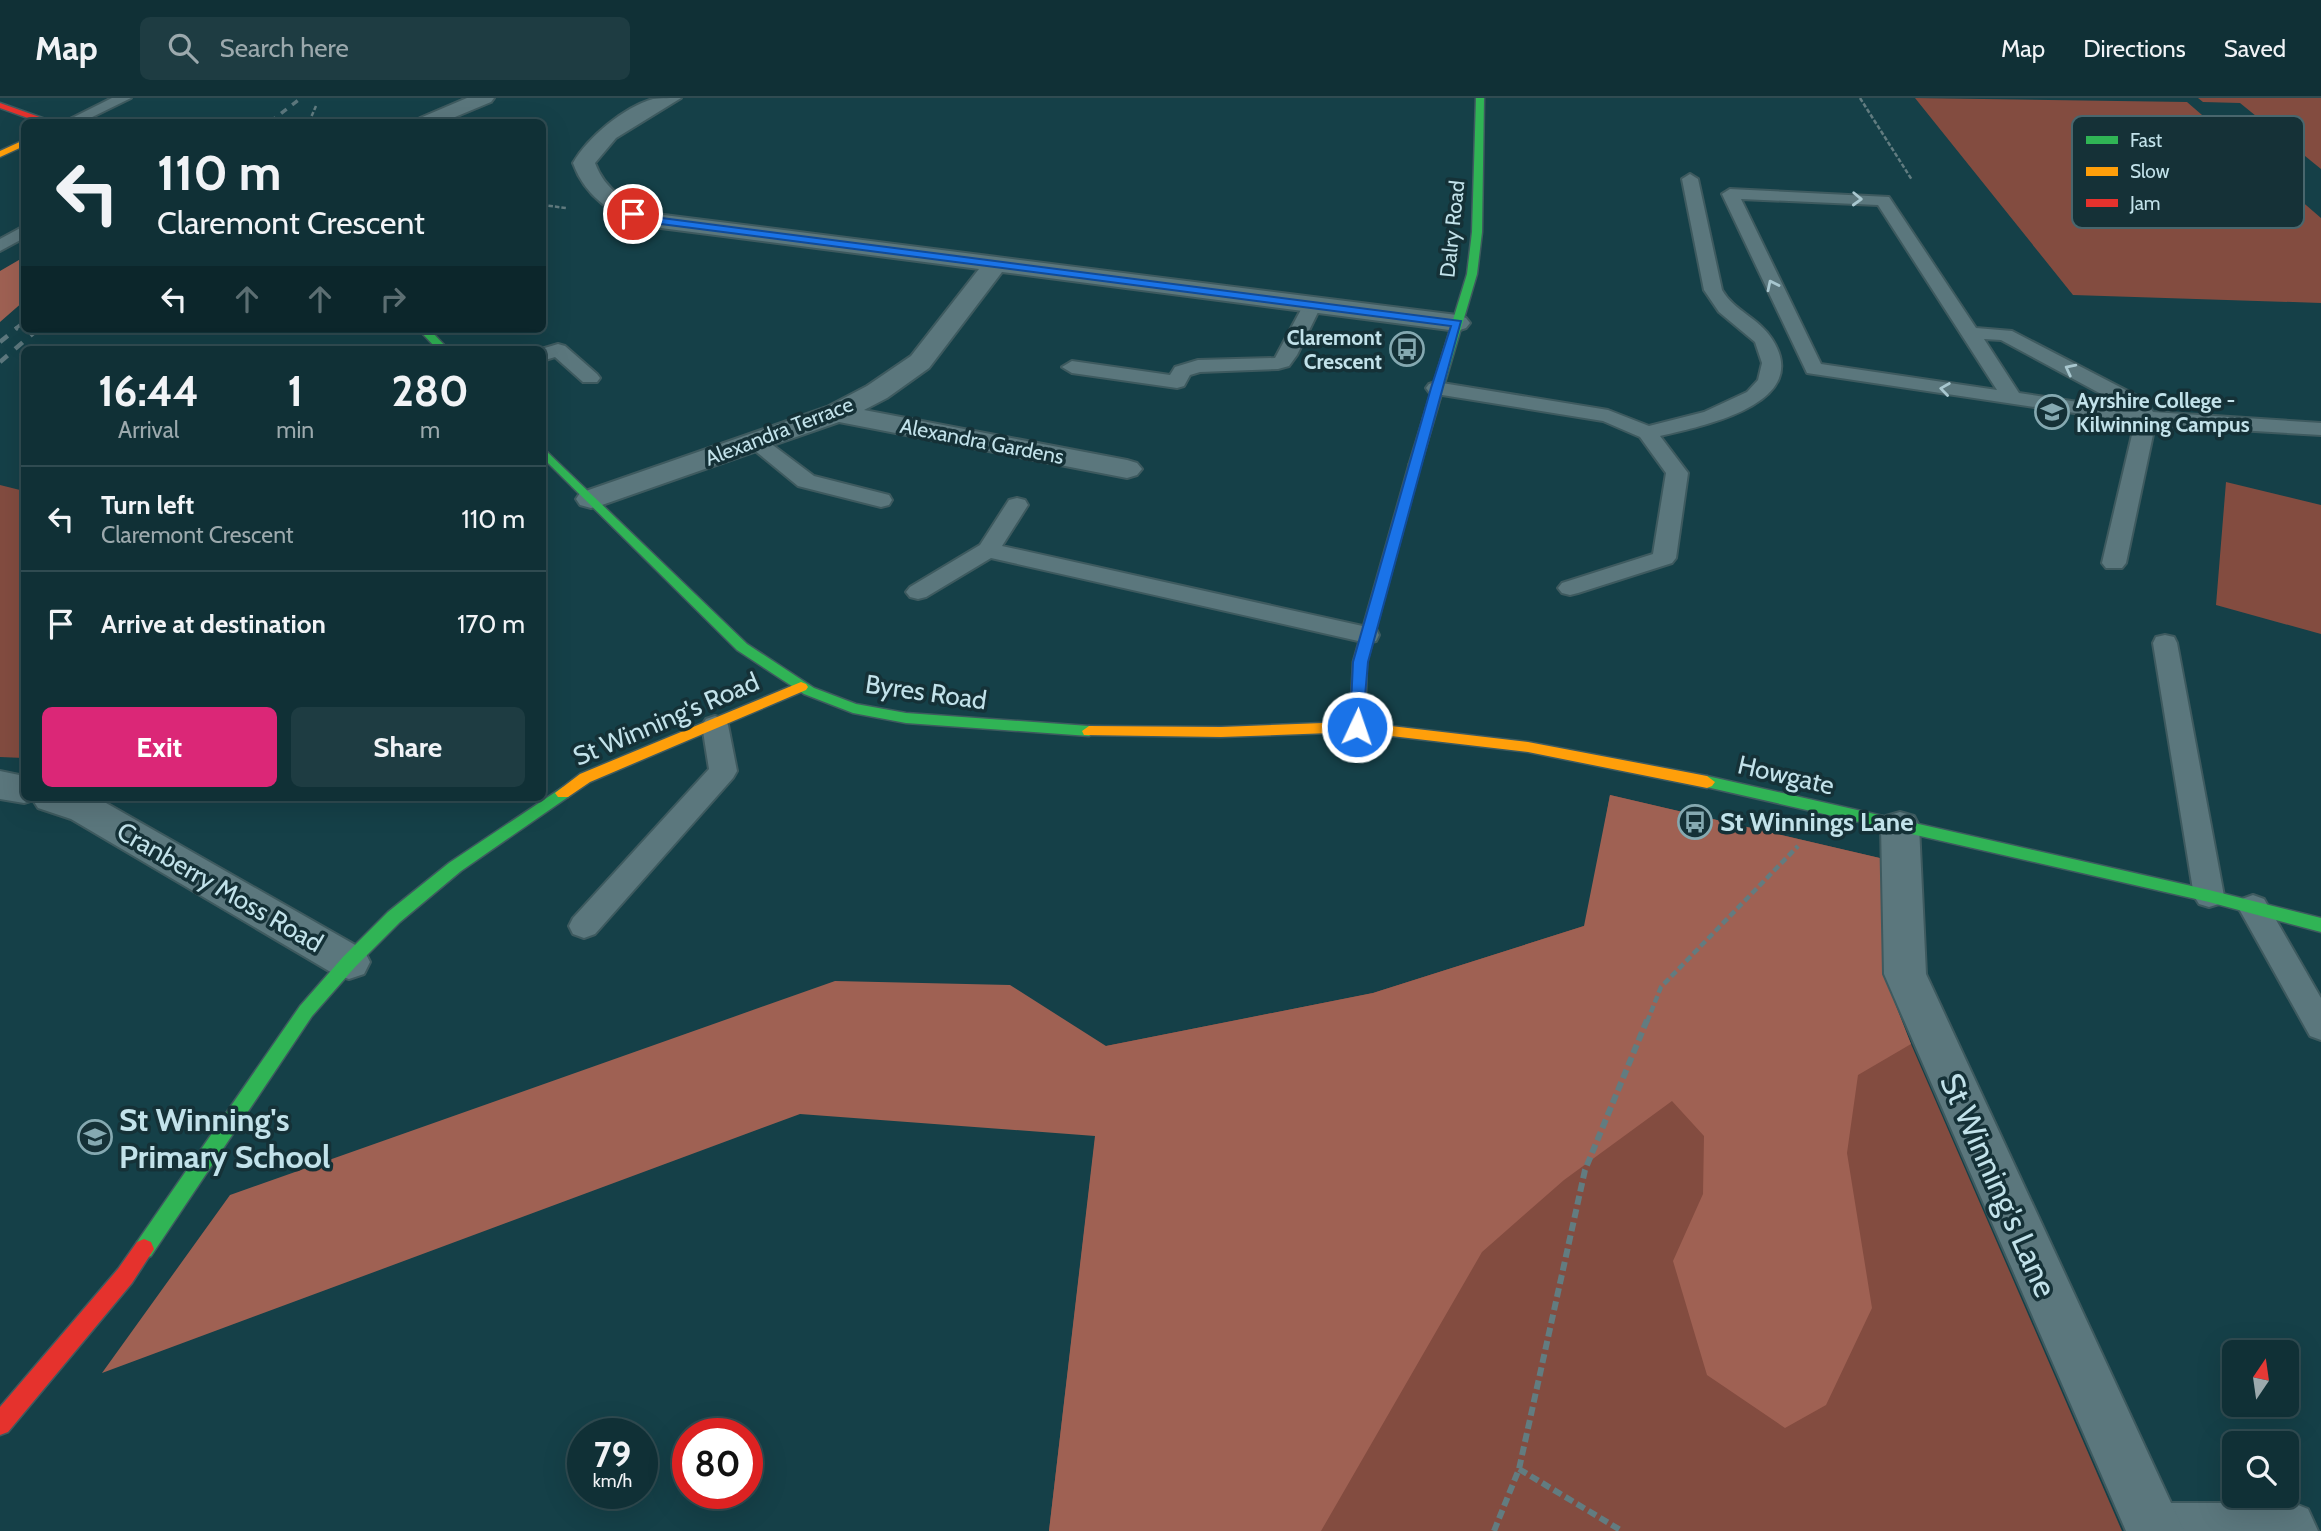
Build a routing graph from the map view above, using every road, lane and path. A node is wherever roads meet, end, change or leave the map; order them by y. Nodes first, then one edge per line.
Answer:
1 (124, 98) edge
2 (484, 98) edge
3 (671, 98) edge
4 (1480, 98) edge
5 (1860, 98) edge
6 (0, 105) edge
7 (316, 106) dead end
8 (37, 119) edge
9 (78, 119) edge
10 (310, 119) edge
11 (434, 119) edge
12 (21, 144) edge
13 (0, 154) edge
14 (1690, 178) dead end
15 (1913, 181) dead end
16 (21, 233) edge
17 (0, 246) edge
18 (997, 262) junction
19 (1314, 304) junction
20 (1457, 323) junction
21 (427, 333) edge
22 (1970, 333) junction
23 (440, 346) edge
24 (546, 354) edge
25 (1072, 367) dead end
26 (590, 378) dead end
27 (1436, 388) junction
28 (2013, 399) junction
29 (837, 413) junction
30 (2146, 418) junction
31 (2321, 429) edge
32 (1647, 433) junction
33 (755, 442) junction
34 (546, 454) edge
35 (1127, 469) dead end
36 (591, 499) junction
37 (881, 500) dead end
38 (1017, 505) dead end
39 (988, 550) junction
40 (2114, 563) dead end
41 (1570, 588) dead end
42 (918, 592) dead end
43 (1367, 635) junction
44 (2165, 643) dead end
45 (801, 687) junction
46 (715, 725) junction
47 (1357, 727) junction
48 (0, 785) edge
49 (21, 788) edge
50 (546, 798) edge
51 (60, 801) edge
52 (537, 802) edge
53 (1840, 814) junction
54 (1900, 826) junction
55 (2209, 896) junction
56 (2253, 907) junction
57 (2321, 925) edge
58 (584, 926) dead end
59 (349, 962) junction
60 (2321, 1027) edge
61 (0, 1424) edge
62 (1519, 1469) junction
63 (2153, 1527) edge
64 (1494, 1531) edge
65 (1622, 1531) edge
66 (2297, 1531) edge

1 - 9 lane
2 - 11 street
3 - 18 street
4 - 20 main road, Dalry Road
5 - 15 path
6 - 8 main road
7 - 10 path
12 - 13 main road
14 - 32 lane
16 - 17 lane
18 - 19 street
18 - 29 street, Alexandra Terrace
19 - 20 street
19 - 25 lane
20 - 27 main road, Dalry Road
21 - 23 main road
22 - 28 lane
28 -> 22 lane
30 -> 22 lane
24 - 26 lane
27 - 32 lane
27 - 43 main road, Dalry Road
28 - 30 lane
29 - 33 street, Alexandra Terrace
29 - 35 street, Alexandra Gardens
30 - 31 lane
30 - 40 lane
32 - 41 lane
33 - 36 street, Alexandra Terrace
33 - 37 lane
34 - 36 main road, Byres Road
36 - 45 main road, Byres Road
38 - 39 lane
39 - 42 lane
39 - 43 lane
43 - 47 main road, Dalry Road
44 - 55 lane
45 - 46 main road, St Winning's Road
45 - 47 main road, Byres Road
46 - 50 main road, St Winning's Road
46 - 58 lane
47 - 53 main road, Howgate
48 - 49 street
51 - 59 street, Cranberry Moss Road
52 - 59 main road, St Winning's Road
53 - 54 main road, Howgate
53 - 62 path
54 - 55 main road, Howgate
54 - 63 street, St Winning's Lane
55 - 56 main road, Howgate
56 - 57 main road, Howgate
56 - 60 lane
59 - 61 main road, St Winning's Road
62 - 64 path
62 - 65 path
63 - 66 lane

